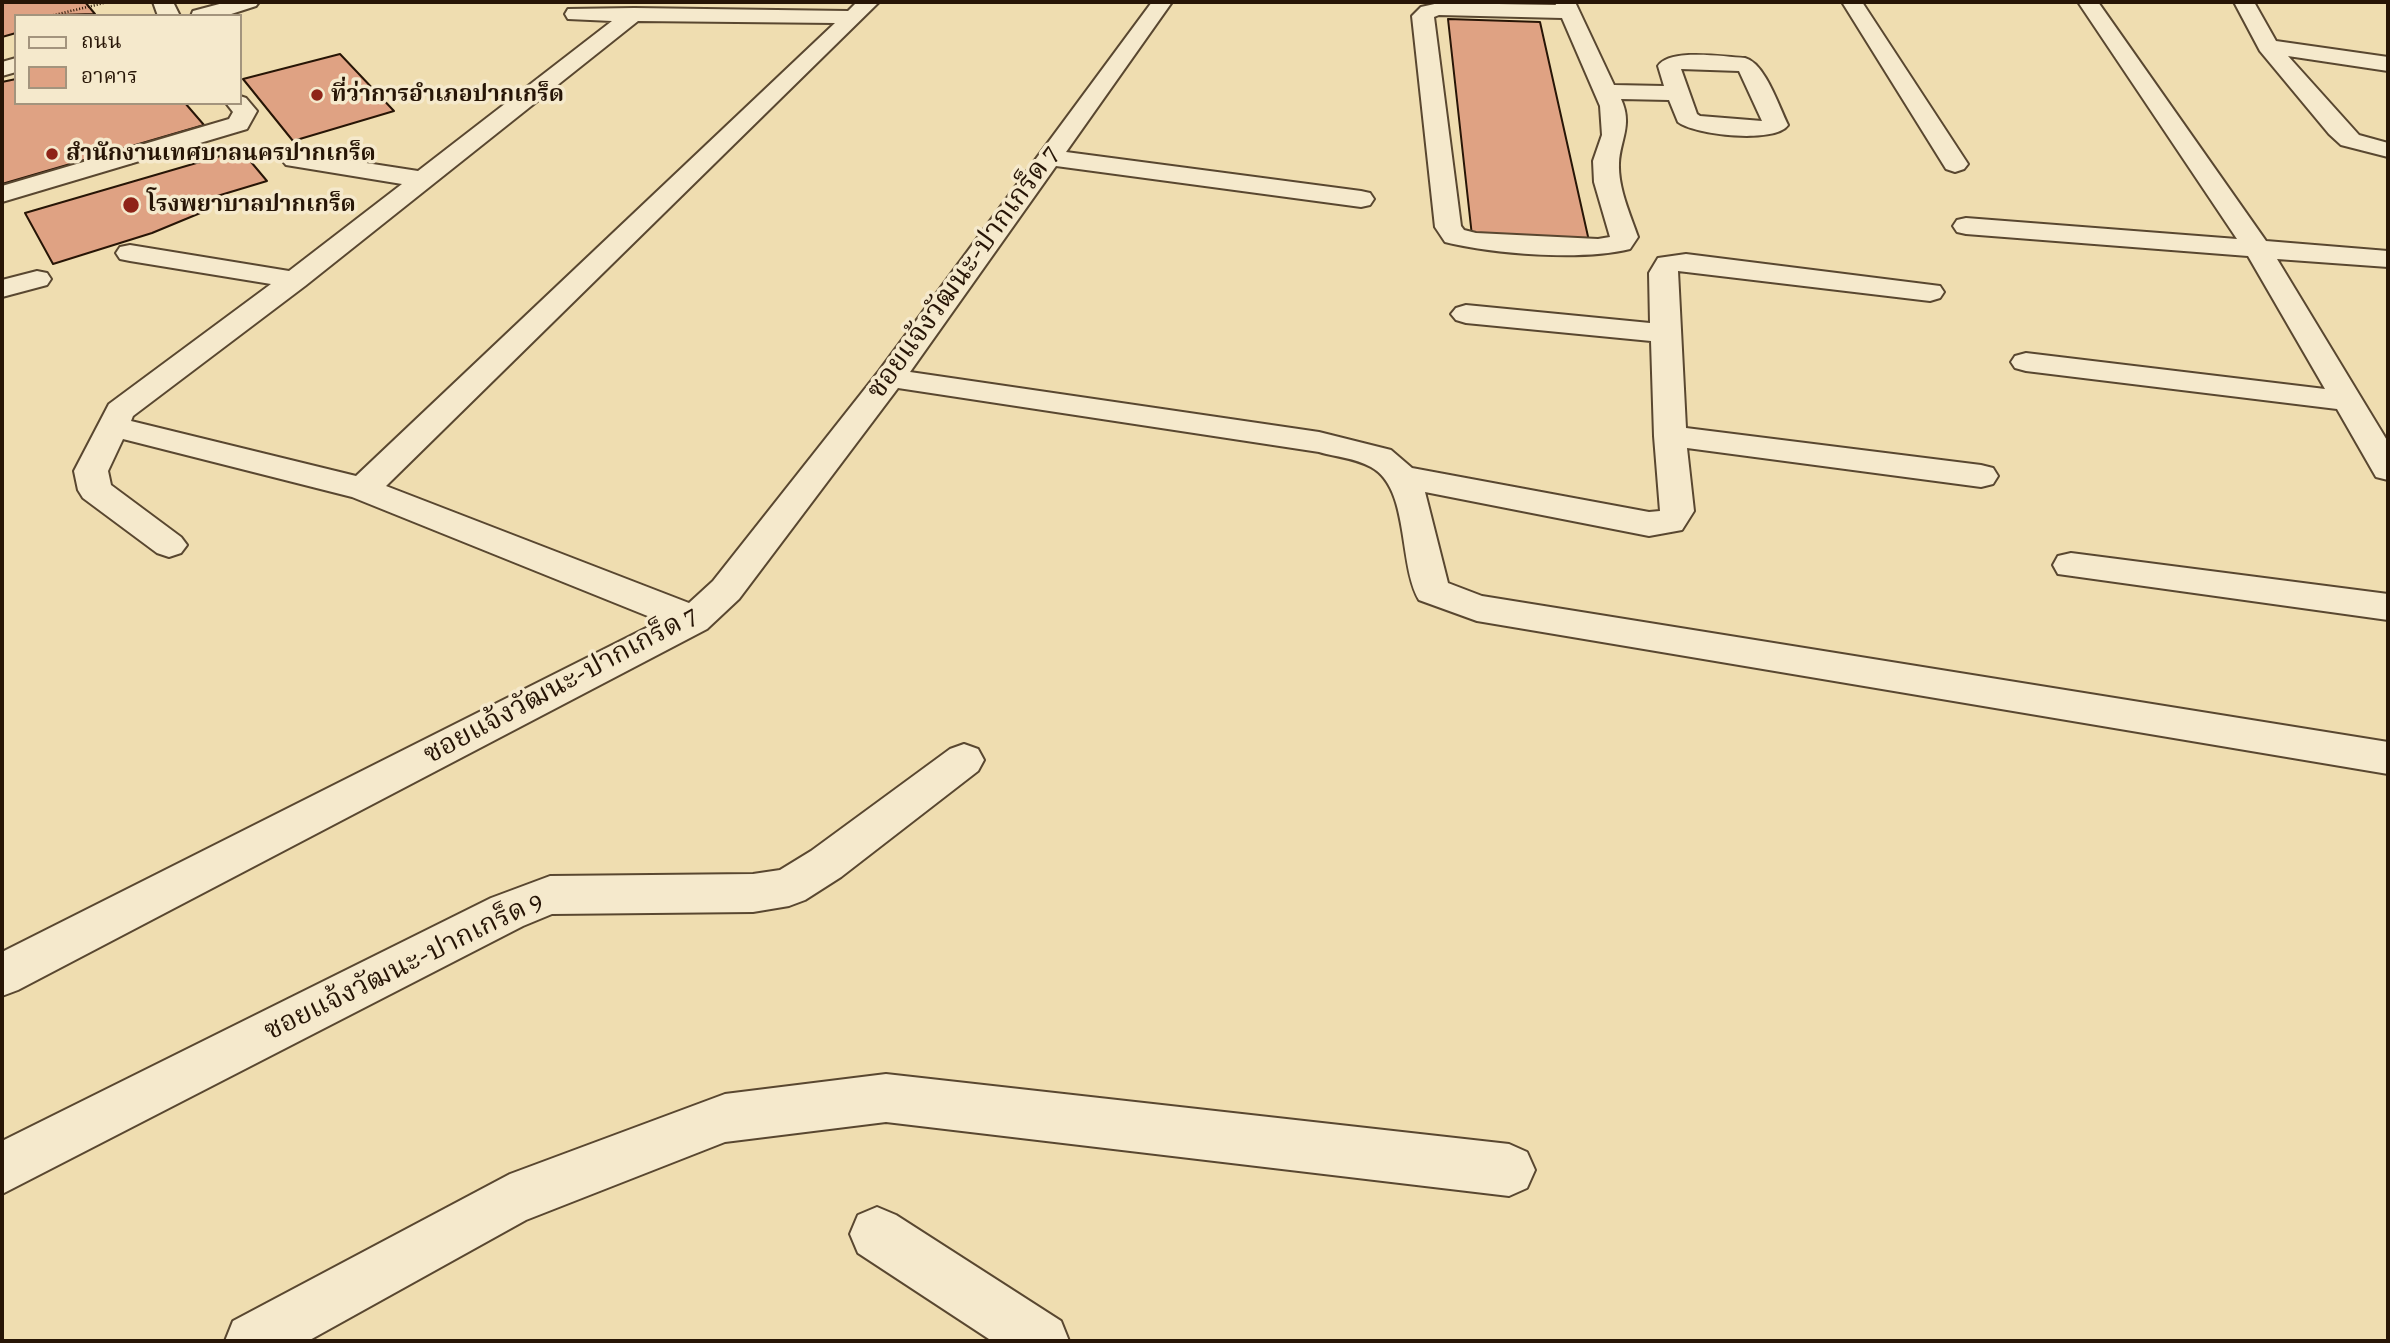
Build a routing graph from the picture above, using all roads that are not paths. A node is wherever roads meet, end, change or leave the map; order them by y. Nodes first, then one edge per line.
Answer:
1 (249, 2) edge
2 (1162, 2) edge
3 (1852, 2) edge
4 (2088, 2) edge
5 (2244, 2) edge
6 (1567, 7) edge
7 (861, 9) edge
8 (208, 14) edge
9 (576, 14) dead end
10 (634, 14) junction
11 (2269, 46) junction
12 (2388, 64) edge
13 (1605, 92) junction
14 (1677, 93) dead end
15 (240, 105) edge
16 (2388, 150) edge
17 (1049, 157) junction
18 (295, 160) dead end
19 (1955, 164) dead end
20 (423, 179) junction
21 (2, 194) edge
22 (1361, 199) dead end
23 (1966, 226) dead end
24 (2257, 248) junction
25 (130, 253) dead end
26 (2388, 259) edge
27 (37, 279) dead end
28 (295, 280) junction
29 (2, 289) edge
30 (1930, 292) dead end
31 (1466, 314) dead end
32 (1665, 332) junction
33 (2026, 362) dead end
34 (890, 378) junction
35 (2349, 401) junction
36 (114, 427) junction
37 (1670, 436) junction
38 (2388, 469) edge
39 (1981, 476) dead end
40 (1404, 477) junction
41 (363, 489) junction
42 (169, 545) dead end
43 (2071, 565) dead end
44 (2388, 607) edge
45 (694, 620) junction
46 (2388, 758) edge
47 (964, 760) dead end
48 (2, 975) edge
49 (2, 1168) edge
50 (1509, 1170) dead end
51 (877, 1234) dead end
52 (253, 1341) edge
53 (1041, 1341) edge

1 - 8 street
2 - 17 street, ซอยแจ้งวัฒนะ-ปากเกร็ด 7
3 - 19 street
4 - 24 street
5 - 11 street
6 - 13 street
6 - 13 street
7 - 10 street
7 - 41 street
9 - 10 street
10 - 20 street
11 - 12 street
11 - 16 street
13 - 14 street
15 - 21 street
17 - 22 street
17 - 34 street, ซอยแจ้งวัฒนะ-ปากเกร็ด 7
18 - 20 street
20 - 28 street
23 - 24 street
24 - 26 street
24 - 35 street
25 - 28 street
27 - 29 street
28 - 36 street
30 - 32 street
31 - 32 street
32 - 37 street
33 - 35 street
34 - 40 street
34 - 45 street, ซอยแจ้งวัฒนะ-ปากเกร็ด 7
35 - 38 street
36 - 41 street
36 - 42 street
37 - 39 street
37 - 40 street
40 - 46 street
41 - 45 street
43 - 44 street
45 - 48 street, ซอยแจ้งวัฒนะ-ปากเกร็ด 7
47 - 49 street, ซอยแจ้งวัฒนะ-ปากเกร็ด 9
50 - 52 street
51 - 53 street

